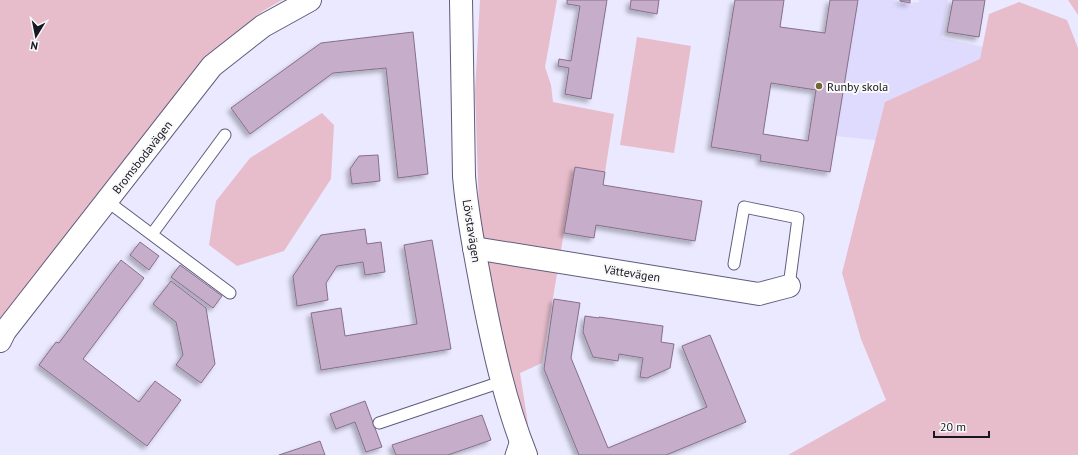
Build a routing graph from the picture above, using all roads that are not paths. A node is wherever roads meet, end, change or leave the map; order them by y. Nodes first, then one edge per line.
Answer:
1 (310, 0) edge
2 (461, 0) edge
3 (225, 135) dead end
4 (107, 201) junction
5 (152, 234) junction
6 (474, 248) junction
7 (734, 264) dead end
8 (789, 286) joint
9 (230, 293) dead end
10 (0, 341) edge
11 (501, 382) junction
12 (379, 423) dead end
13 (518, 435) junction
14 (511, 455) edge
15 (526, 455) edge

1 - 4 street, Bromsbodavägen
2 - 6 street, Lövstavägen
3 - 5 lane
4 - 5 lane
4 - 10 street, Bromsbodavägen
5 - 9 lane
6 - 8 street, Vättevägen
6 - 11 street, Lövstavägen
7 - 8 lane
11 - 12 lane
11 - 13 street, Lövstavägen
13 - 14 lane
13 - 15 street, Lövstavägen

